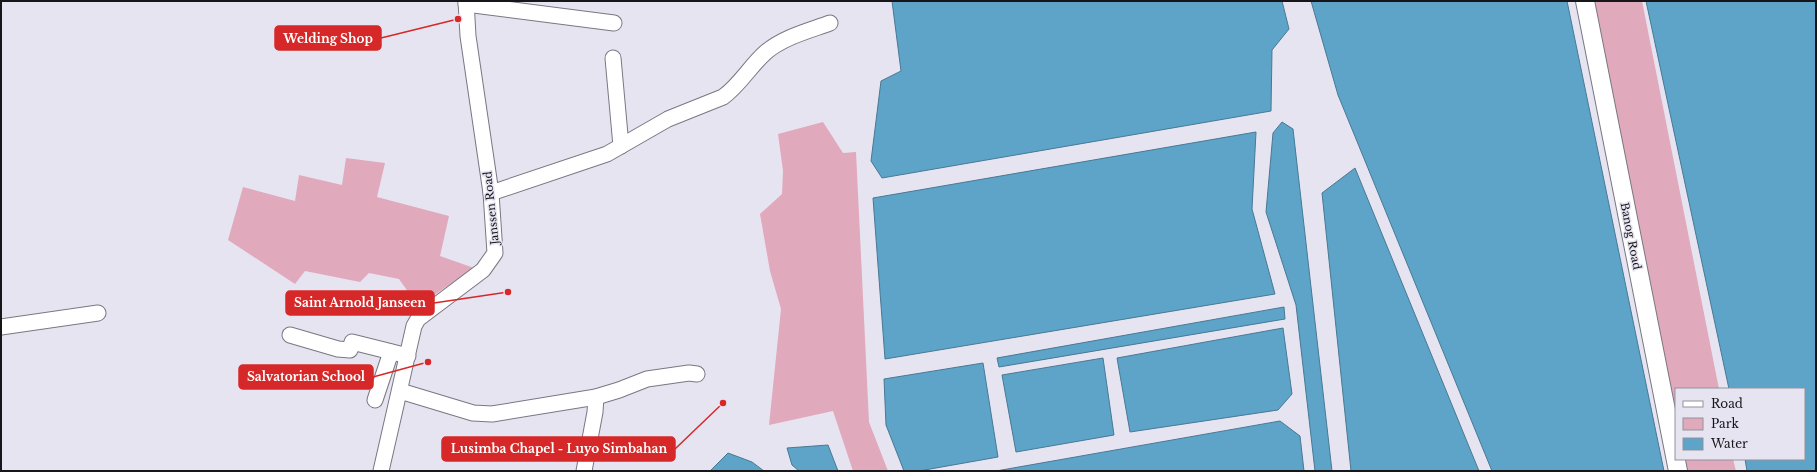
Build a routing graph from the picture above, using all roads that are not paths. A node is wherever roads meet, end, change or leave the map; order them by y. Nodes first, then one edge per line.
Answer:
1 (1585, 1) edge
2 (466, 3) edge
3 (614, 22) dead end
4 (830, 23) dead end
5 (614, 58) dead end
6 (621, 146) junction
7 (491, 193) junction
8 (98, 313) dead end
9 (1, 327) edge
10 (290, 335) dead end
11 (391, 352) junction
12 (408, 356) junction
13 (697, 374) dead end
14 (400, 391) junction
15 (596, 397) junction
16 (375, 400) dead end
17 (1675, 456) edge
18 (1676, 460) edge
19 (381, 471) edge
20 (584, 471) edge
21 (1678, 471) edge

1 - 17 street, Banog Road
2 - 3 street
2 - 7 street, Janssen Road
4 - 6 street
5 - 6 street
6 - 7 street
7 - 12 street, Janssen Road
8 - 9 street
10 - 11 street
11 - 12 street
11 - 16 street
12 - 14 street, Janssen Road
13 - 15 street
14 - 15 street
14 - 19 street, Janssen Road
15 - 20 street
18 - 21 street, Banog Road

